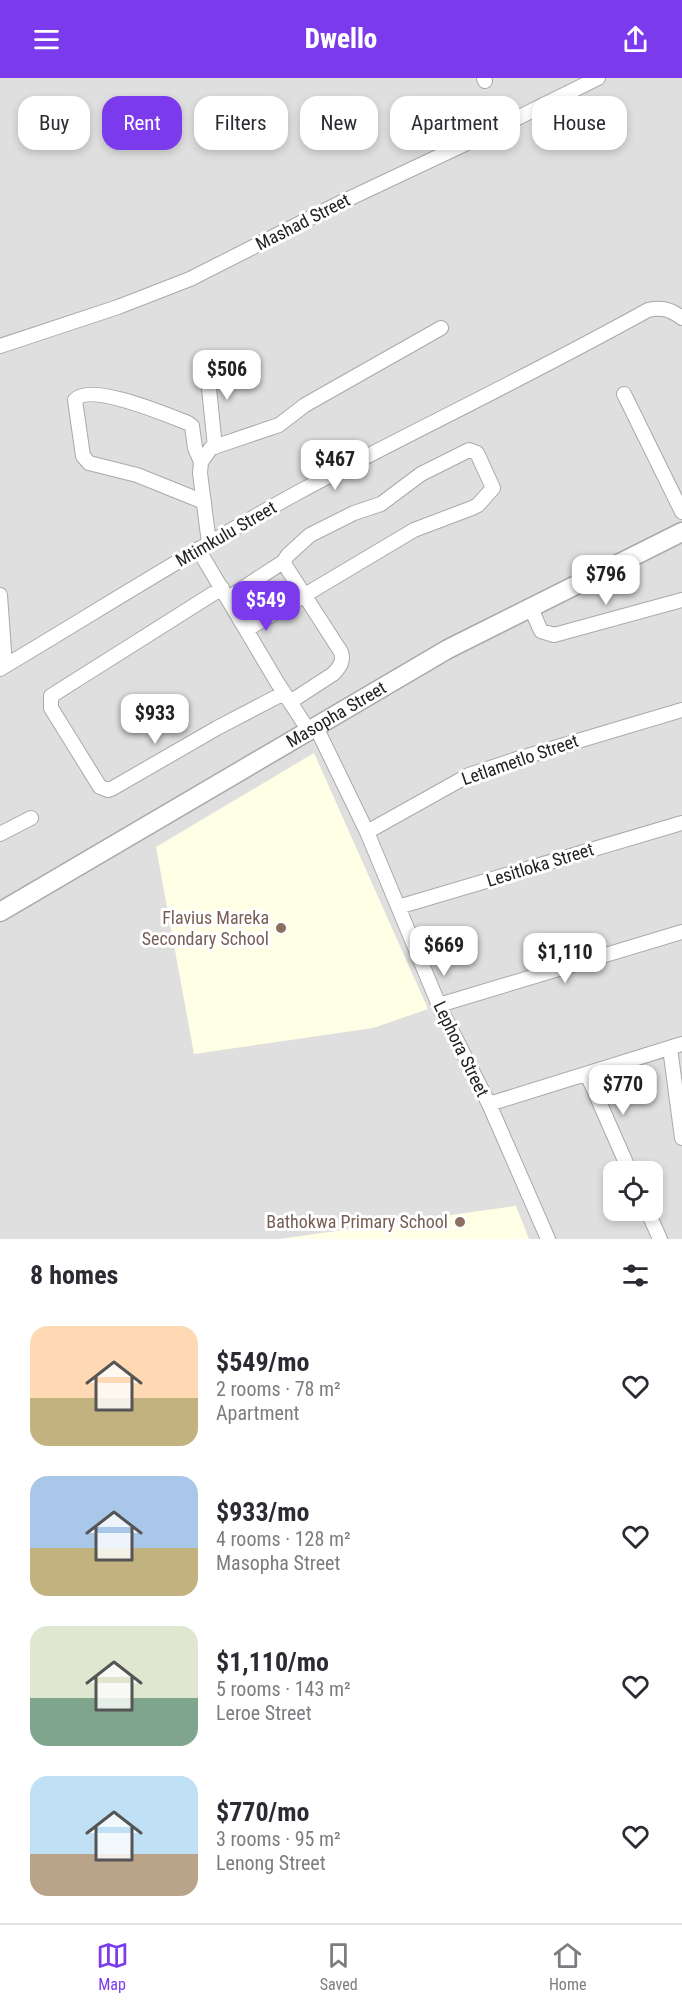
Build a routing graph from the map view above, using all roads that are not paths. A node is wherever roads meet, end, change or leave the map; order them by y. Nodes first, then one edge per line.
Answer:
1 (598, 78) edge
2 (682, 318) edge
3 (441, 328) dead end
4 (0, 346) edge
5 (206, 359) dead end
6 (624, 393) dead end
7 (215, 447) junction
8 (201, 462) junction
9 (204, 502) junction
10 (682, 512) edge
11 (682, 532) edge
12 (204, 546) junction
13 (283, 562) junction
14 (225, 593) junction
15 (0, 595) edge
16 (304, 596) junction
17 (682, 600) edge
18 (530, 606) junction
19 (246, 630) junction
20 (3, 667) edge
21 (287, 697) junction
22 (682, 710) edge
23 (312, 729) junction
24 (31, 818) dead end
25 (682, 823) edge
26 (367, 832) junction
27 (0, 834) edge
28 (398, 907) junction
29 (0, 912) edge
30 (682, 932) edge
31 (439, 1005) junction
32 (676, 1046) edge
33 (587, 1074) junction
34 (489, 1104) junction
35 (682, 1138) edge
36 (625, 1161) edge
37 (652, 1221) edge
38 (548, 1239) edge
39 (660, 1239) edge

1 - 4 street, Mashad Street
2 - 12 street, Mtimkulu Street
3 - 7 street
5 - 7 street
6 - 10 street
7 - 8 street
8 - 9 street
8 - 9 street
9 - 12 street
11 - 18 street, Masopha Street
12 - 14 street, Lephora Street
12 - 20 street, Mtimkulu Street
13 - 14 street
13 - 16 street
13 - 16 street
14 - 19 street, Lephora Street
14 - 21 street
15 - 20 street
16 - 19 street
16 - 21 street
17 - 18 street
18 - 23 street, Masopha Street
19 - 21 street, Lephora Street
21 - 23 street, Lephora Street
22 - 26 street, Letlametlo Street
23 - 26 street, Lephora Street
23 - 29 street, Masopha Street
24 - 27 street
25 - 28 street, Lesitloka Street
26 - 28 street, Lephora Street
28 - 31 street, Lephora Street
30 - 31 street
31 - 34 street, Lephora Street
32 - 33 street
32 - 35 street
33 - 34 street
33 - 36 street
34 - 38 street, Lephora Street
37 - 39 street

